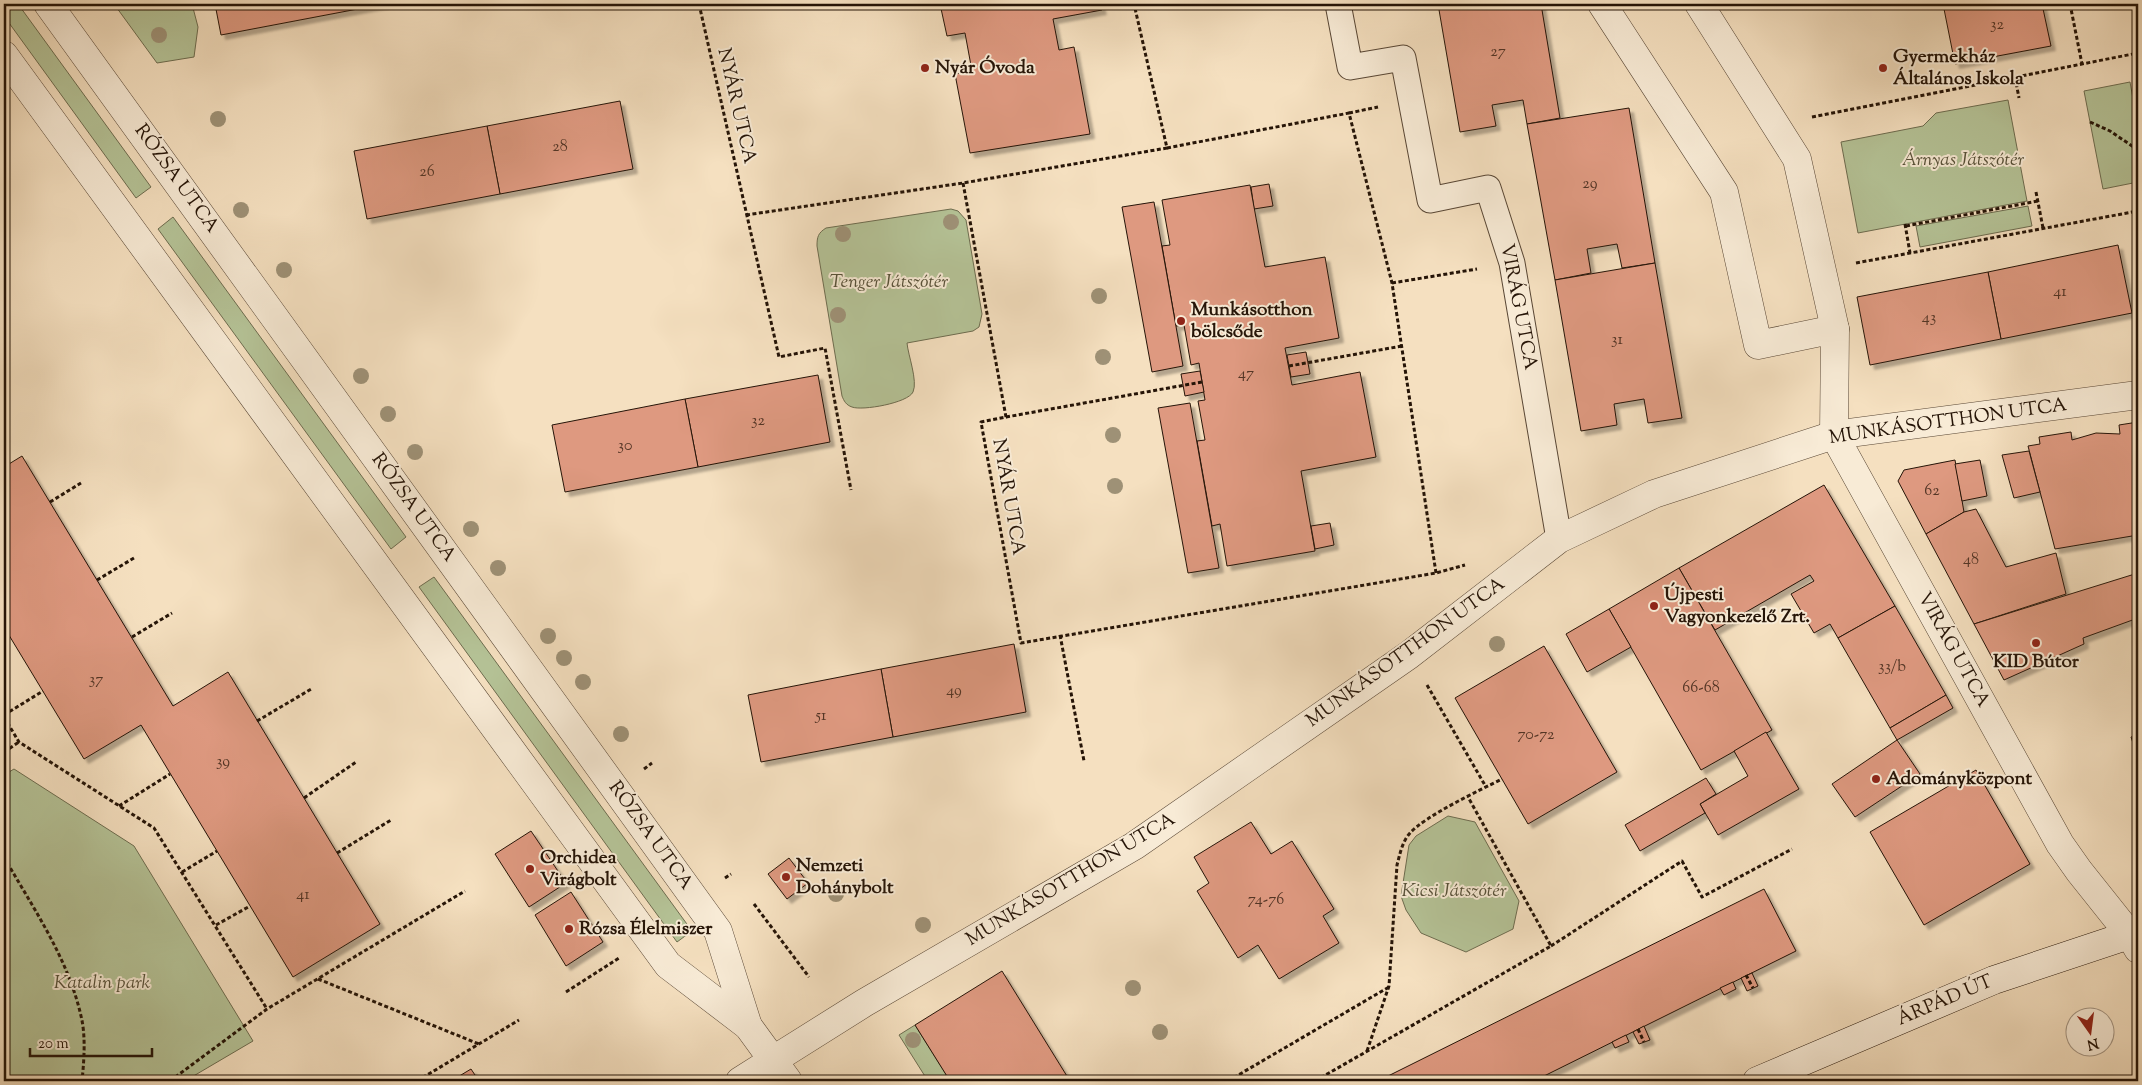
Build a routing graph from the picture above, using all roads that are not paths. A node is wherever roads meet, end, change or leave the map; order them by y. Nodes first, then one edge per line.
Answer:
1 (48, 4) edge
2 (1338, 4) edge
3 (1602, 4) edge
4 (1699, 4) edge
5 (4, 55) edge
6 (1835, 329) junction
7 (2138, 395) edge
8 (1834, 435) junction
9 (1560, 539) junction
10 (2136, 939) edge
11 (748, 1026) junction
12 (780, 1071) edge
13 (740, 1081) edge
14 (1757, 1081) edge

1 - 11 street, RÓZSA UTCA
2 - 9 street, VIRÁG UTCA
3 - 6 street
4 - 6 street, VIRÁG UTCA
5 - 11 street, RÓZSA UTCA
6 - 8 street, VIRÁG UTCA
7 - 8 street, MUNKÁSOTTHON UTCA
8 - 9 street, MUNKÁSOTTHON UTCA
8 - 10 street, VIRÁG UTCA
9 - 12 street, MUNKÁSOTTHON UTCA
10 - 14 street, ÁRPÁD ÚT
11 - 12 street, RÓZSA UTCA
12 - 13 street, MUNKÁSOTTHON UTCA

